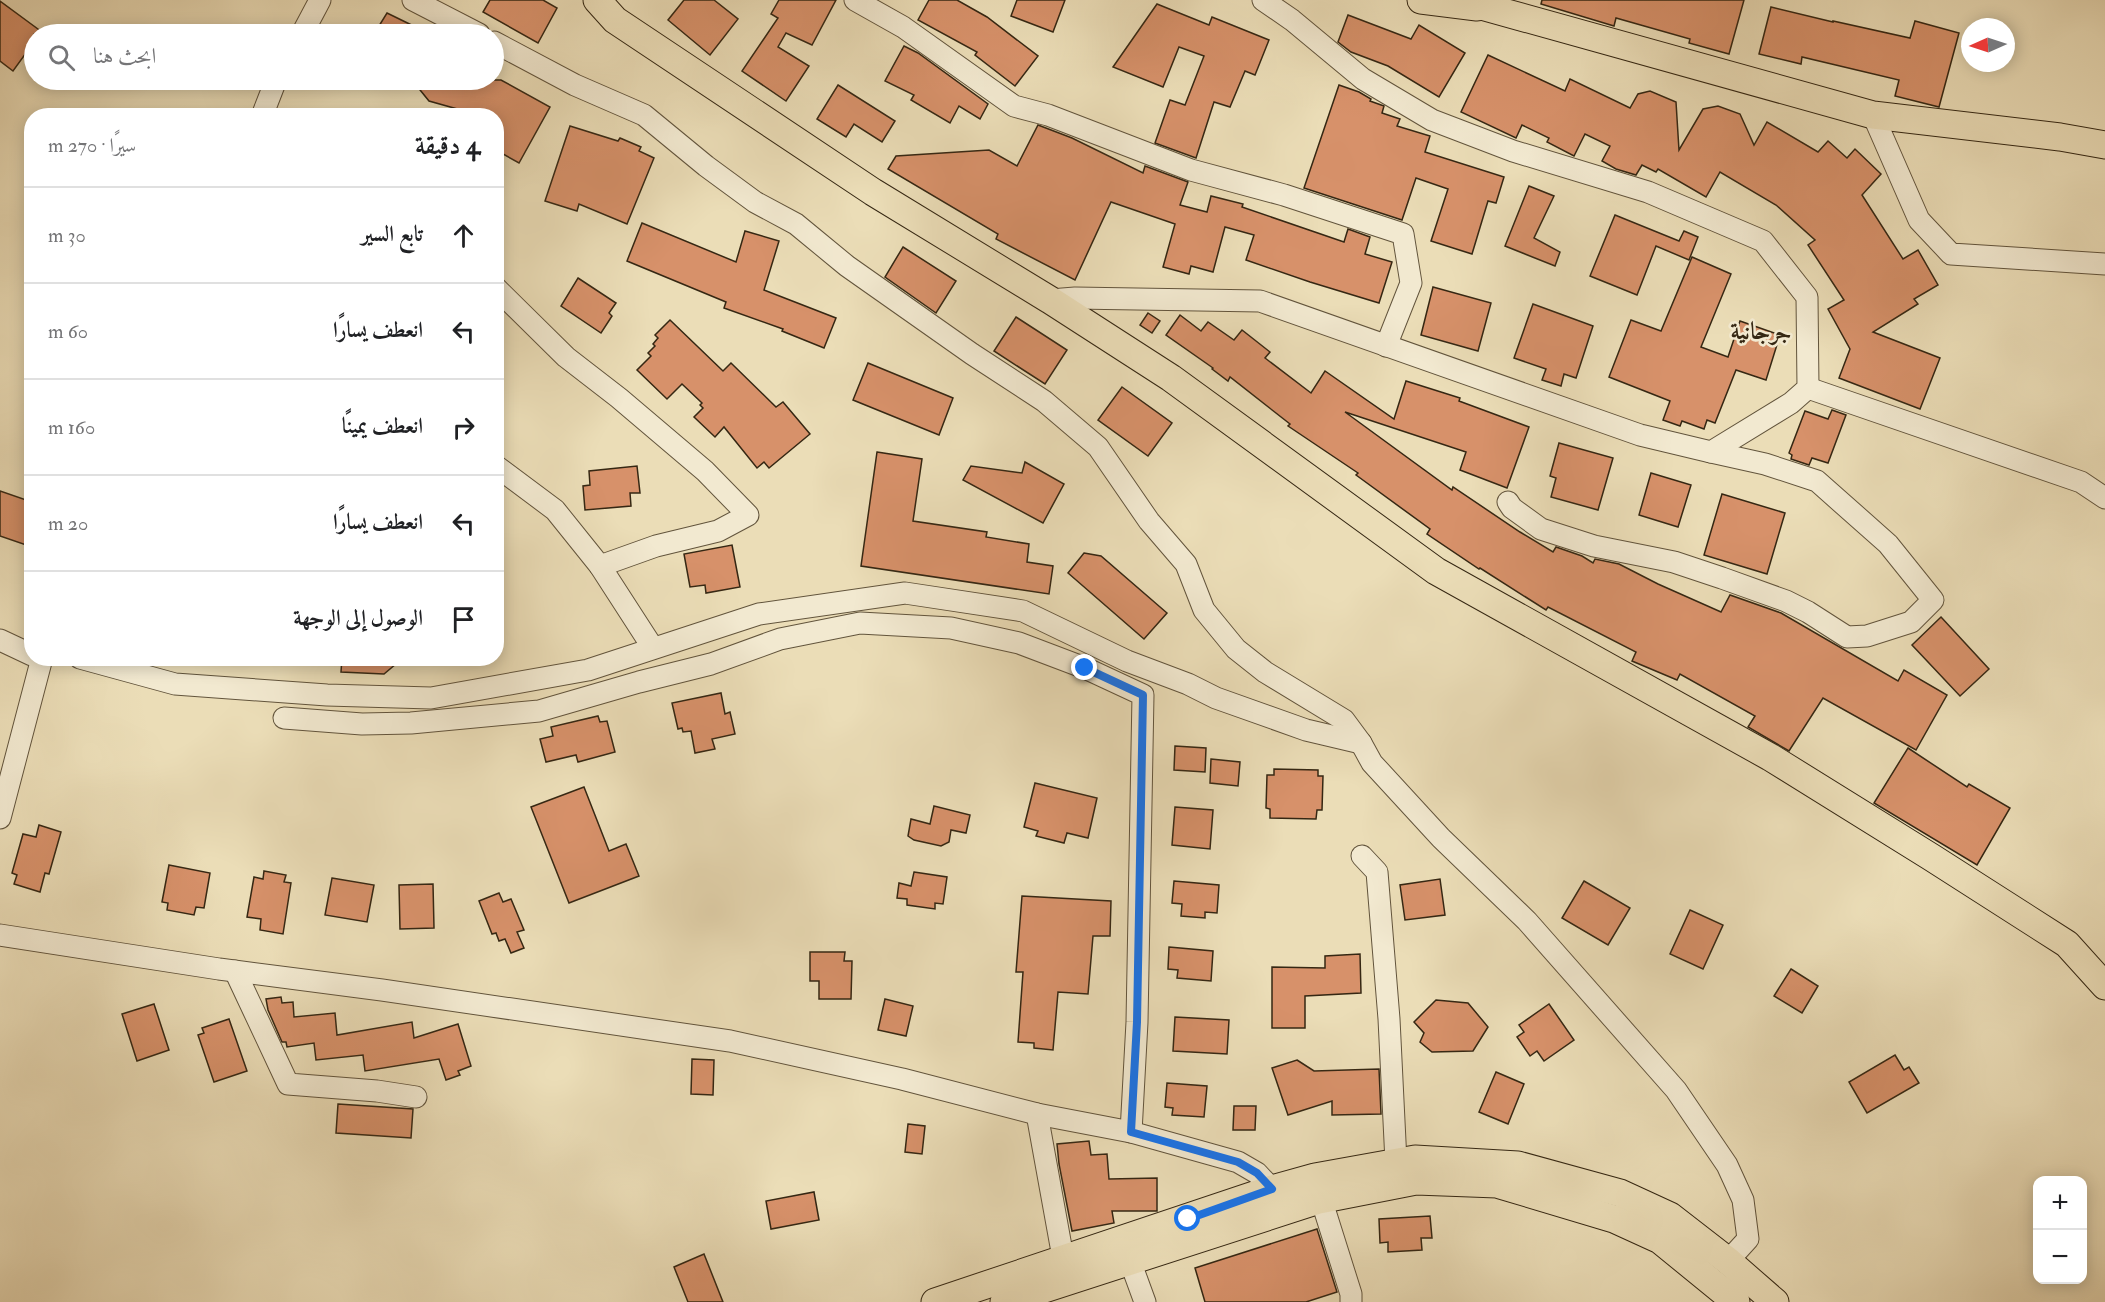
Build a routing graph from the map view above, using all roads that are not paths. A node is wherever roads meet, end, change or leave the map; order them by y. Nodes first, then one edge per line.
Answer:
1 (320, 0) edge
2 (413, 0) edge
3 (597, 0) edge
4 (855, 0) edge
5 (1263, 0) edge
6 (1421, 0) edge
7 (1460, 0) edge
8 (1292, 10) edge
9 (1496, 10) junction
10 (307, 24) edge
11 (460, 24) edge
12 (504, 47) edge
13 (272, 90) edge
14 (265, 108) edge
15 (1873, 115) junction
16 (2103, 146) edge
17 (2105, 264) edge
18 (504, 296) edge
19 (1050, 300) junction
20 (1386, 346) junction
21 (1808, 388) junction
22 (1711, 452) junction
23 (504, 472) edge
24 (2105, 498) edge
25 (1508, 502) dead end
26 (600, 566) junction
27 (0, 640) edge
28 (653, 648) junction
29 (24, 651) edge
30 (35, 666) edge
31 (109, 666) edge
32 (284, 718) dead end
33 (1361, 743) junction
34 (8, 753) edge
35 (0, 818) edge
36 (1362, 856) dead end
37 (0, 935) edge
38 (235, 971) junction
39 (2105, 986) edge
40 (416, 1097) dead end
41 (1037, 1114) junction
42 (1131, 1132) junction
43 (1396, 1162) junction
44 (1317, 1188) junction
45 (1272, 1189) junction
46 (1130, 1261) junction
47 (1728, 1261) junction
48 (1065, 1270) junction
49 (935, 1302) edge
50 (1004, 1302) edge
51 (1145, 1302) edge
52 (1351, 1302) edge
53 (1736, 1302) edge
54 (1775, 1302) edge

1 - 10 street
2 - 11 street
3 - 19 main road
4 - 20 street
5 - 8 street
6 - 9 main road
7 - 9 main road
8 - 21 street
9 - 15 main road
12 - 33 street
13 - 14 street
15 - 16 main road
15 - 17 street
18 - 26 street
19 - 20 street
19 - 39 main road
20 - 22 street
21 - 22 street
21 - 24 street
22 - 25 street
23 - 26 street
26 - 28 street
27 - 29 street
28 - 31 street
28 - 33 street
30 - 34 street
32 - 42 street
33 - 47 street
34 - 35 street
36 - 43 street
37 - 38 street
38 - 40 street
38 - 41 street
41 - 42 street
41 - 48 street
42 - 45 street
43 - 44 main road
43 - 47 main road
44 - 45 main road
44 - 46 main road
44 - 52 street
44 - 53 main road
45 - 48 main road
46 - 48 main road
46 - 51 street
47 - 54 main road
48 - 49 main road
48 - 50 main road

